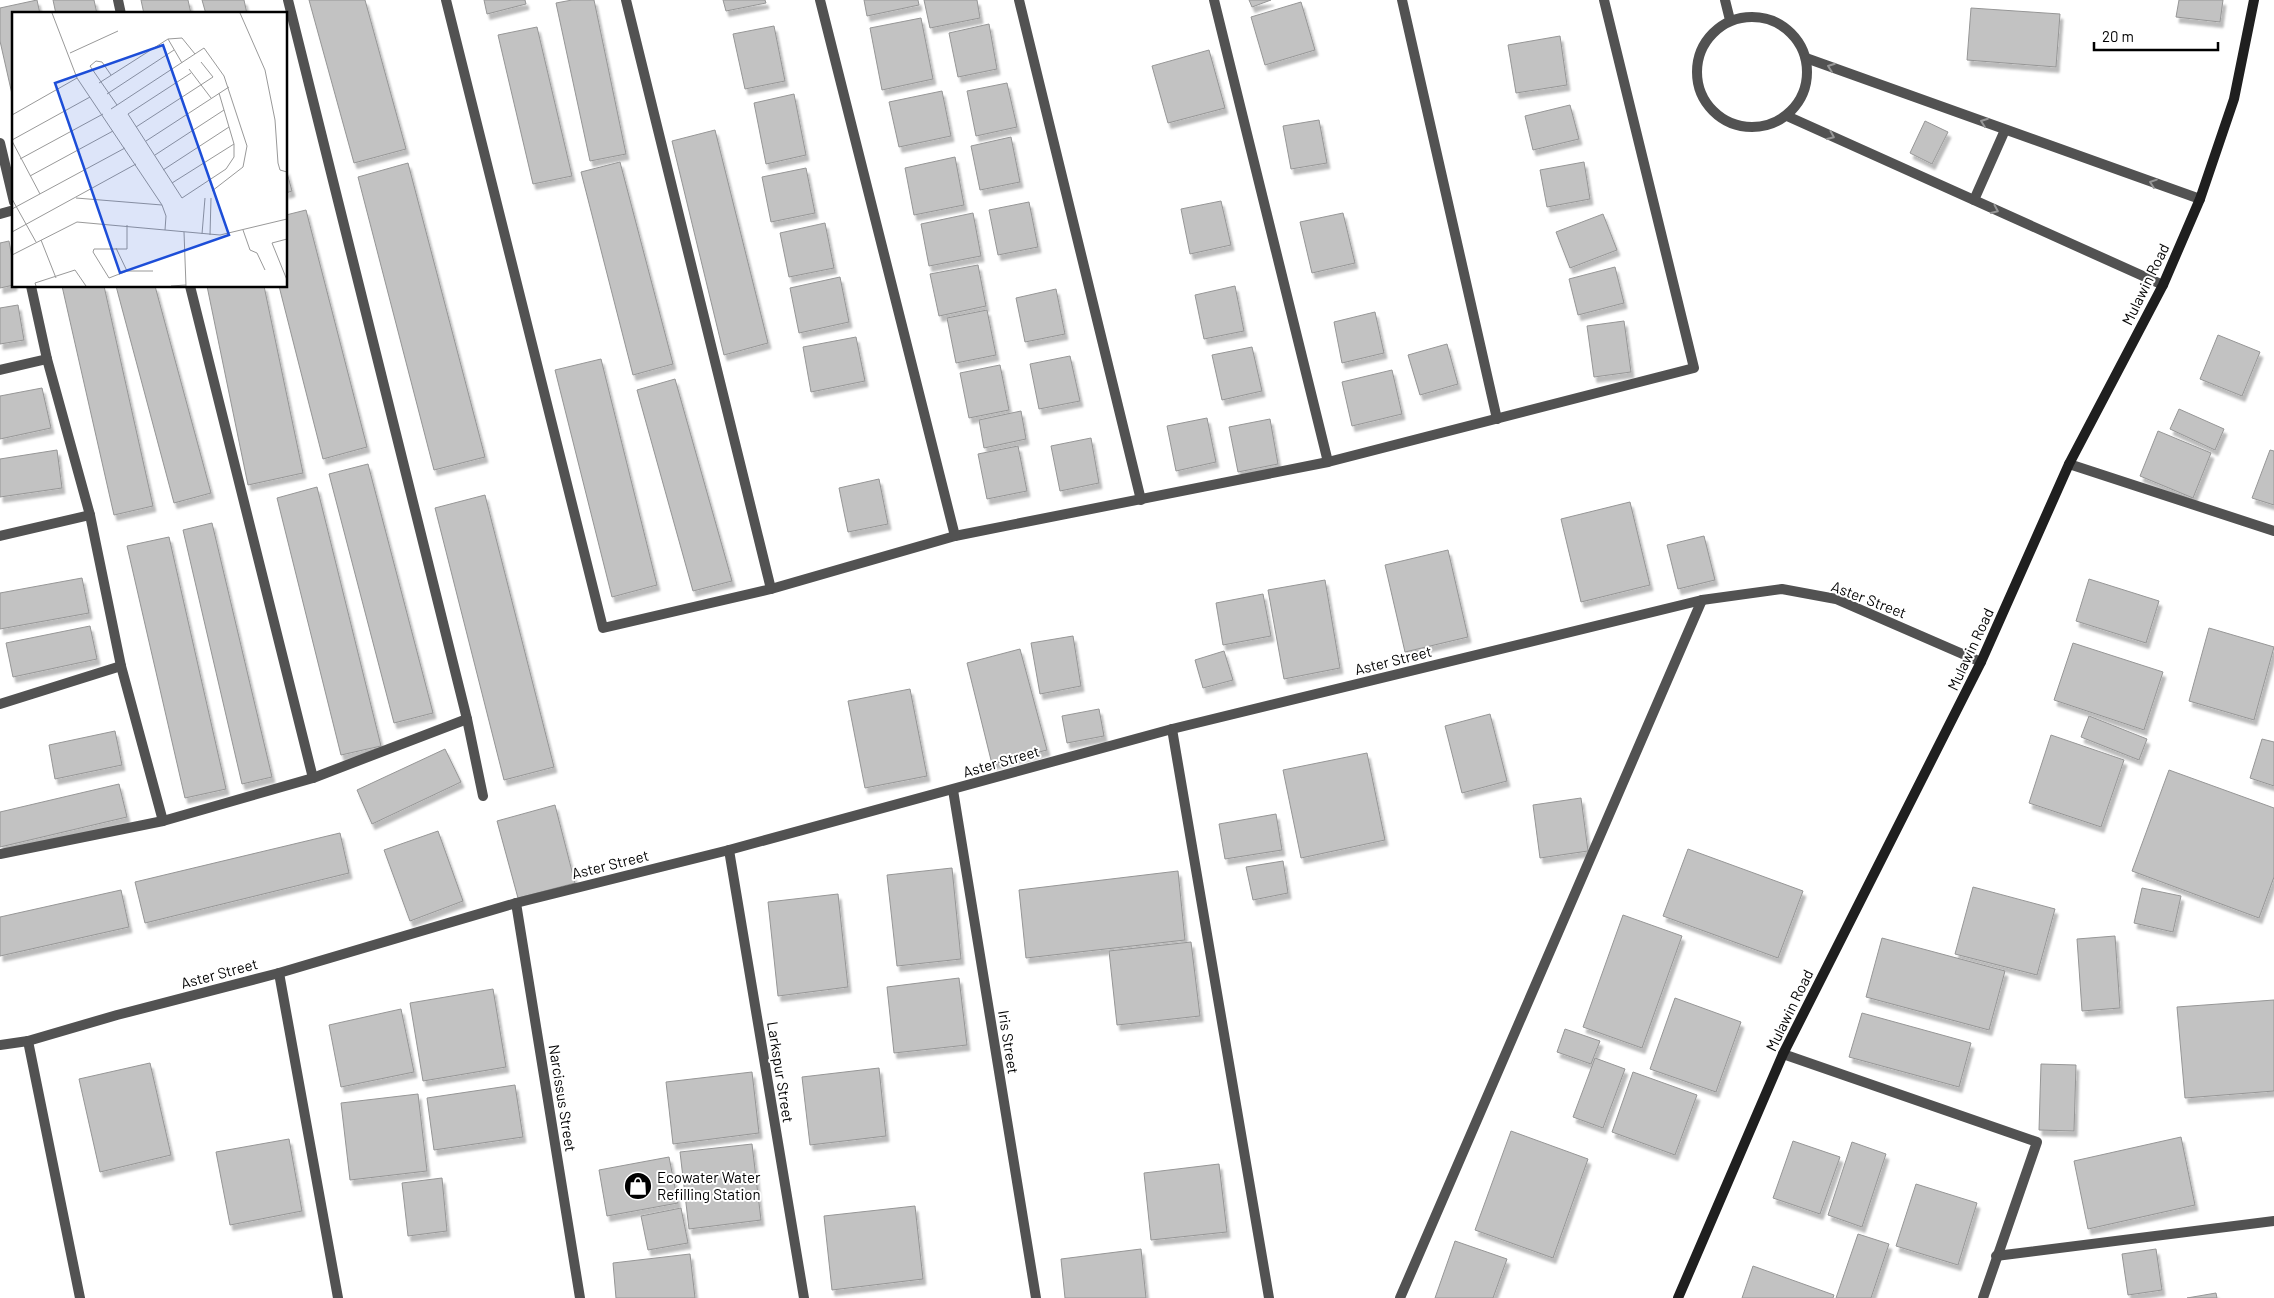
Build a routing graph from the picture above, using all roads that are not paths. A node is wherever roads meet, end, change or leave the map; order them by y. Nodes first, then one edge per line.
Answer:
1 (288, 0) edge
2 (446, 0) edge
3 (626, 0) edge
4 (820, 0) edge
5 (1019, 0) edge
6 (1214, 0) edge
7 (1402, 0) edge
8 (1604, 0) edge
9 (1725, 0) edge
10 (2254, 0) edge
11 (1730, 20) junction
12 (1806, 58) junction
13 (1787, 116) junction
14 (2005, 130) junction
15 (0, 143) edge
16 (12, 194) edge
17 (2200, 199) junction
18 (1974, 200) junction
19 (2163, 285) junction
20 (32, 288) edge
21 (190, 288) edge
22 (47, 359) junction
23 (0, 370) edge
24 (1497, 420) junction
25 (1328, 462) junction
26 (2069, 464) junction
27 (1142, 500) junction
28 (90, 515) junction
29 (2274, 531) edge
30 (0, 536) edge
31 (955, 536) junction
32 (771, 589) junction
33 (1702, 600) junction
34 (1981, 662) junction
35 (121, 666) junction
36 (0, 704) edge
37 (467, 719) junction
38 (1172, 728) junction
39 (313, 778) junction
40 (953, 790) junction
41 (483, 796) dead end
42 (163, 821) junction
43 (729, 850) junction
44 (0, 854) edge
45 (516, 903) junction
46 (279, 973) junction
47 (28, 1042) junction
48 (0, 1045) edge
49 (1783, 1054) junction
50 (2274, 1222) edge
51 (1996, 1256) junction
52 (80, 1298) edge
53 (338, 1298) edge
54 (580, 1298) edge
55 (804, 1298) edge
56 (1036, 1298) edge
57 (1269, 1298) edge
58 (1400, 1298) edge
59 (1678, 1298) edge
60 (1983, 1298) edge

1 - 37 street
2 - 32 street
3 - 32 street
4 - 31 street
5 - 27 street
6 - 25 street
7 - 24 street
8 - 24 street
9 - 11 street
10 - 17 main road, Mulawin Road
11 - 12 street
11 - 13 street
12 - 13 street
14 -> 12 street
13 -> 18 street
17 -> 14 street
14 - 18 street
15 - 16 street
17 - 19 main road, Mulawin Road
18 -> 19 street
19 - 26 main road, Mulawin Road
20 - 22 street
21 - 39 street
22 - 23 street
22 - 28 street
24 - 25 street
25 - 27 street
26 - 29 street
26 - 34 main road, Mulawin Road
27 - 31 street
28 - 30 street
28 - 35 street
31 - 32 street
33 - 34 street, Aster Street
33 - 38 street, Aster Street
33 - 58 street
34 - 49 main road, Mulawin Road
35 - 36 street
35 - 42 street
37 - 39 street
37 - 41 street
38 - 40 street, Aster Street
38 - 57 street
39 - 42 street
40 - 43 street, Aster Street
40 - 56 street, Iris Street
42 - 44 street
43 - 45 street, Aster Street
43 - 55 street, Larkspur Street
45 - 46 street, Aster Street
45 - 54 street, Narcissus Street
46 - 47 street, Aster Street
46 - 53 street
47 - 48 street, Aster Street
47 - 52 street
49 - 51 street
49 - 59 main road, Mulawin Road
50 - 51 street
51 - 60 street

